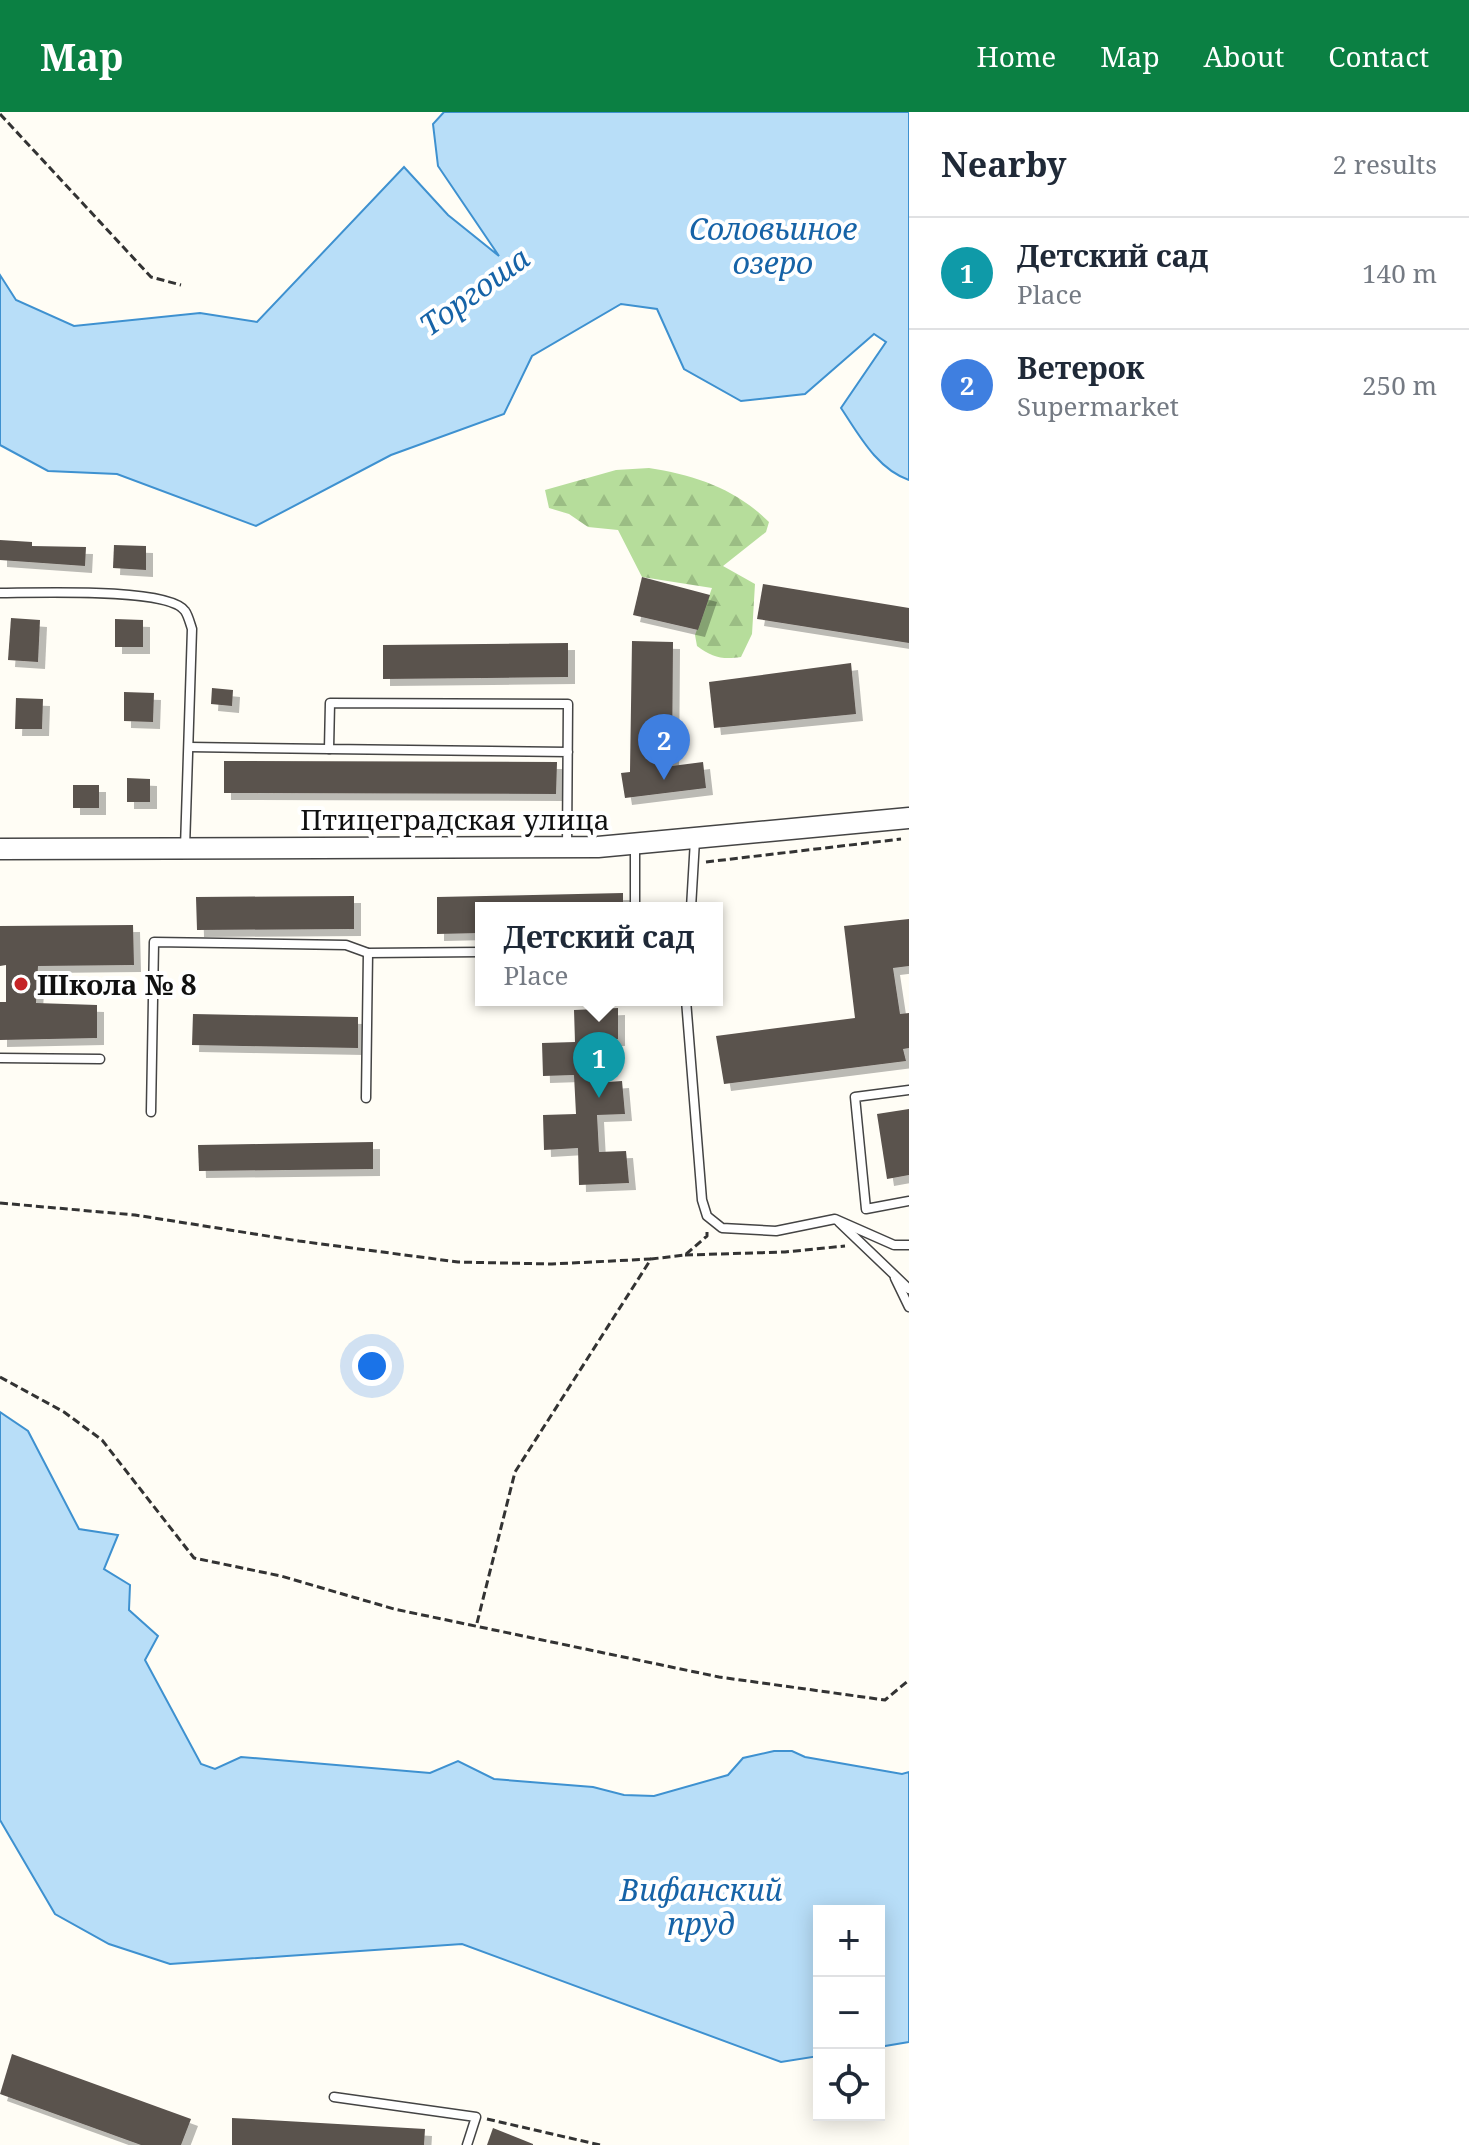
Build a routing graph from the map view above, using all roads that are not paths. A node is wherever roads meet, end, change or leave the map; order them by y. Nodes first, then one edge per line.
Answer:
1 (0, 593) edge
2 (189, 747) junction
3 (329, 749) junction
4 (568, 752) junction
5 (909, 818) edge
6 (695, 840) junction
7 (635, 845) junction
8 (185, 848) junction
9 (567, 848) junction
10 (0, 849) edge
11 (635, 902) edge
12 (691, 902) edge
13 (475, 952) edge
14 (368, 953) junction
15 (686, 1006) edge
16 (0, 1058) edge
17 (100, 1059) dead end
18 (909, 1090) edge
19 (366, 1098) dead end
20 (151, 1112) dead end
21 (909, 1201) edge
22 (835, 1219) junction
23 (909, 1245) edge
24 (892, 1273) junction
25 (909, 1289) edge
26 (909, 1307) edge
27 (334, 2097) dead end
28 (467, 2145) edge

1 - 2 lane
2 - 3 lane
2 - 8 lane
3 - 4 lane
3 - 4 lane
4 - 9 lane
5 - 6 street, Птицеградская улица
6 - 7 street, Птицеградская улица
6 - 12 lane
7 - 9 street, Птицеградская улица
7 - 11 lane
8 - 9 street, Птицеградская улица
8 - 10 street, Птицеградская улица
13 - 14 lane
14 - 19 lane
14 - 20 lane
15 - 22 lane
16 - 17 lane
18 - 21 lane
22 - 23 lane
22 - 24 lane
24 - 25 lane
24 - 26 lane
27 - 28 lane

